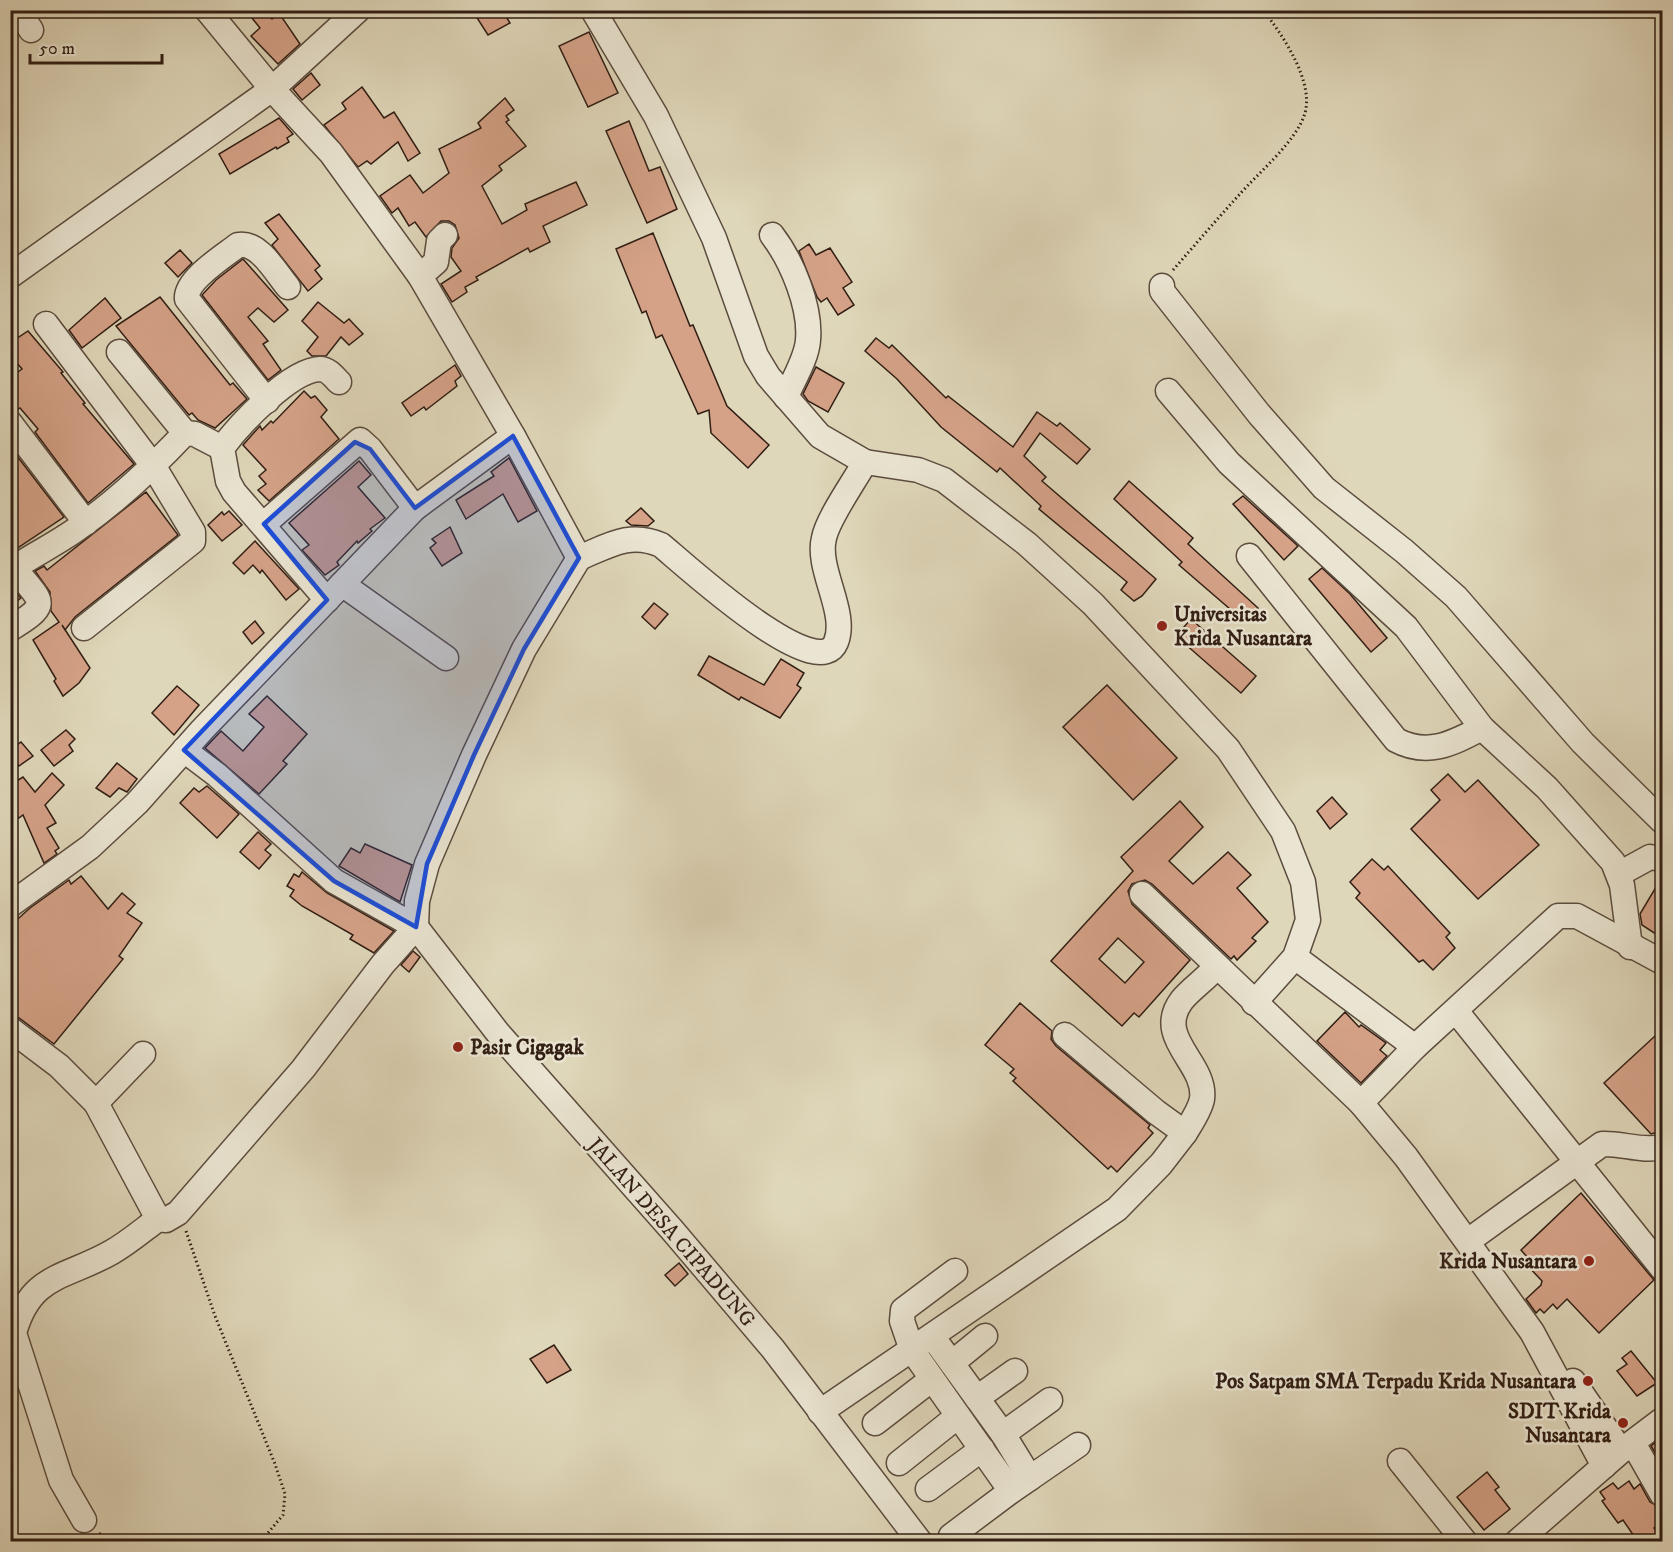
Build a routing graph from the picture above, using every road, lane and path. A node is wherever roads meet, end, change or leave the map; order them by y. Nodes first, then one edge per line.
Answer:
1 (207, 10) edge
2 (358, 10) edge
3 (593, 10) edge
4 (1263, 10) edge
5 (272, 89) junction
6 (772, 235) dead end
7 (445, 236) dead end
8 (10, 276) edge
9 (420, 276) junction
10 (1162, 286) joint
11 (288, 287) dead end
12 (46, 324) dead end
13 (119, 352) dead end
14 (339, 382) dead end
15 (1168, 391) dead end
16 (786, 397) junction
17 (267, 401) junction
18 (10, 423) edge
19 (185, 433) junction
20 (513, 436) junction
21 (222, 448) junction
22 (865, 462) junction
23 (154, 466) junction
24 (415, 508) junction
25 (86, 523) junction
26 (264, 524) junction
27 (1249, 556) dead end
28 (579, 558) junction
29 (12, 566) edge
30 (335, 592) junction
31 (84, 628) dead end
32 (10, 629) edge
33 (446, 658) dead end
34 (1482, 728) junction
35 (184, 750) junction
36 (1662, 820) edge
37 (1662, 859) edge
38 (1619, 874) junction
39 (1142, 894) dead end
40 (10, 905) edge
41 (416, 927) junction
42 (1630, 947) junction
43 (1295, 957) junction
44 (1662, 963) edge
45 (1216, 967) junction
46 (1254, 1003) junction
47 (1456, 1011) junction
48 (10, 1029) edge
49 (1065, 1035) dead end
50 (1415, 1047) junction
51 (143, 1054) dead end
52 (96, 1103) junction
53 (1361, 1103) junction
54 (1185, 1133) junction
55 (1662, 1147) edge
56 (1575, 1162) junction
57 (168, 1216) junction
58 (1468, 1241) junction
59 (1662, 1268) edge
60 (955, 1271) dead end
61 (932, 1336) junction
62 (986, 1336) dead end
63 (912, 1350) junction
64 (952, 1363) junction
65 (1016, 1371) dead end
66 (932, 1379) junction
67 (977, 1398) junction
68 (1050, 1400) dead end
69 (820, 1412) junction
70 (958, 1416) junction
71 (1662, 1420) edge
72 (874, 1423) dead end
73 (1003, 1434) junction
74 (1078, 1445) dead end
75 (982, 1449) junction
76 (1619, 1453) junction
77 (1400, 1461) dead end
78 (899, 1463) dead end
79 (1021, 1484) junction
80 (928, 1489) dead end
81 (1662, 1494) edge
82 (84, 1520) dead end
83 (951, 1536) dead end
84 (267, 1542) edge
85 (920, 1542) edge
86 (1465, 1542) edge
87 (1517, 1542) edge

1 - 5 street
2 - 5 street
3 - 16 street
4 - 10 path
5 - 8 street
5 - 9 street
6 - 16 street
7 - 9 street
9 - 20 street
10 - 36 street
11 - 17 street
12 - 23 street
13 - 19 street
14 - 17 street
15 - 34 street
16 - 22 street
17 - 21 street
18 - 25 street
19 - 21 street
19 - 23 street
20 - 24 street
20 - 28 street
21 - 26 street
22 - 28 street
22 - 43 street
23 - 25 street
23 - 31 street
24 - 26 street
24 - 30 street
25 - 29 street
26 - 30 street
27 - 34 street
28 - 41 street
29 - 32 street
30 - 33 street
30 - 35 street
34 - 38 street
35 - 40 street
35 - 41 street
37 - 38 street
38 - 42 street
39 - 45 street
41 - 57 street
41 - 69 street, JALAN DESA CIPADUNG
42 - 44 street
42 - 47 street
43 - 46 street
43 - 50 street
45 - 46 street
45 - 54 street
46 - 53 street
47 - 50 street
47 - 56 street
48 - 52 street
49 - 54 street
50 - 53 street
51 - 52 street
52 - 57 street
53 - 58 street
54 - 61 street
55 - 56 street
56 - 58 street
56 - 59 street
57 - 82 street
57 - 84 path
58 - 76 street
60 - 63 street
61 - 63 street
61 - 64 street
62 - 64 street
63 - 66 street
63 - 69 street
64 - 67 street
65 - 67 street
66 - 70 street
66 - 72 street
67 - 73 street
68 - 73 street
69 - 85 street, JALAN DESA CIPADUNG
70 - 75 street
70 - 78 street
71 - 76 street
73 - 79 street
74 - 79 street
75 - 79 street
75 - 80 street
76 - 81 street
76 - 87 street
77 - 86 street
79 - 83 street

